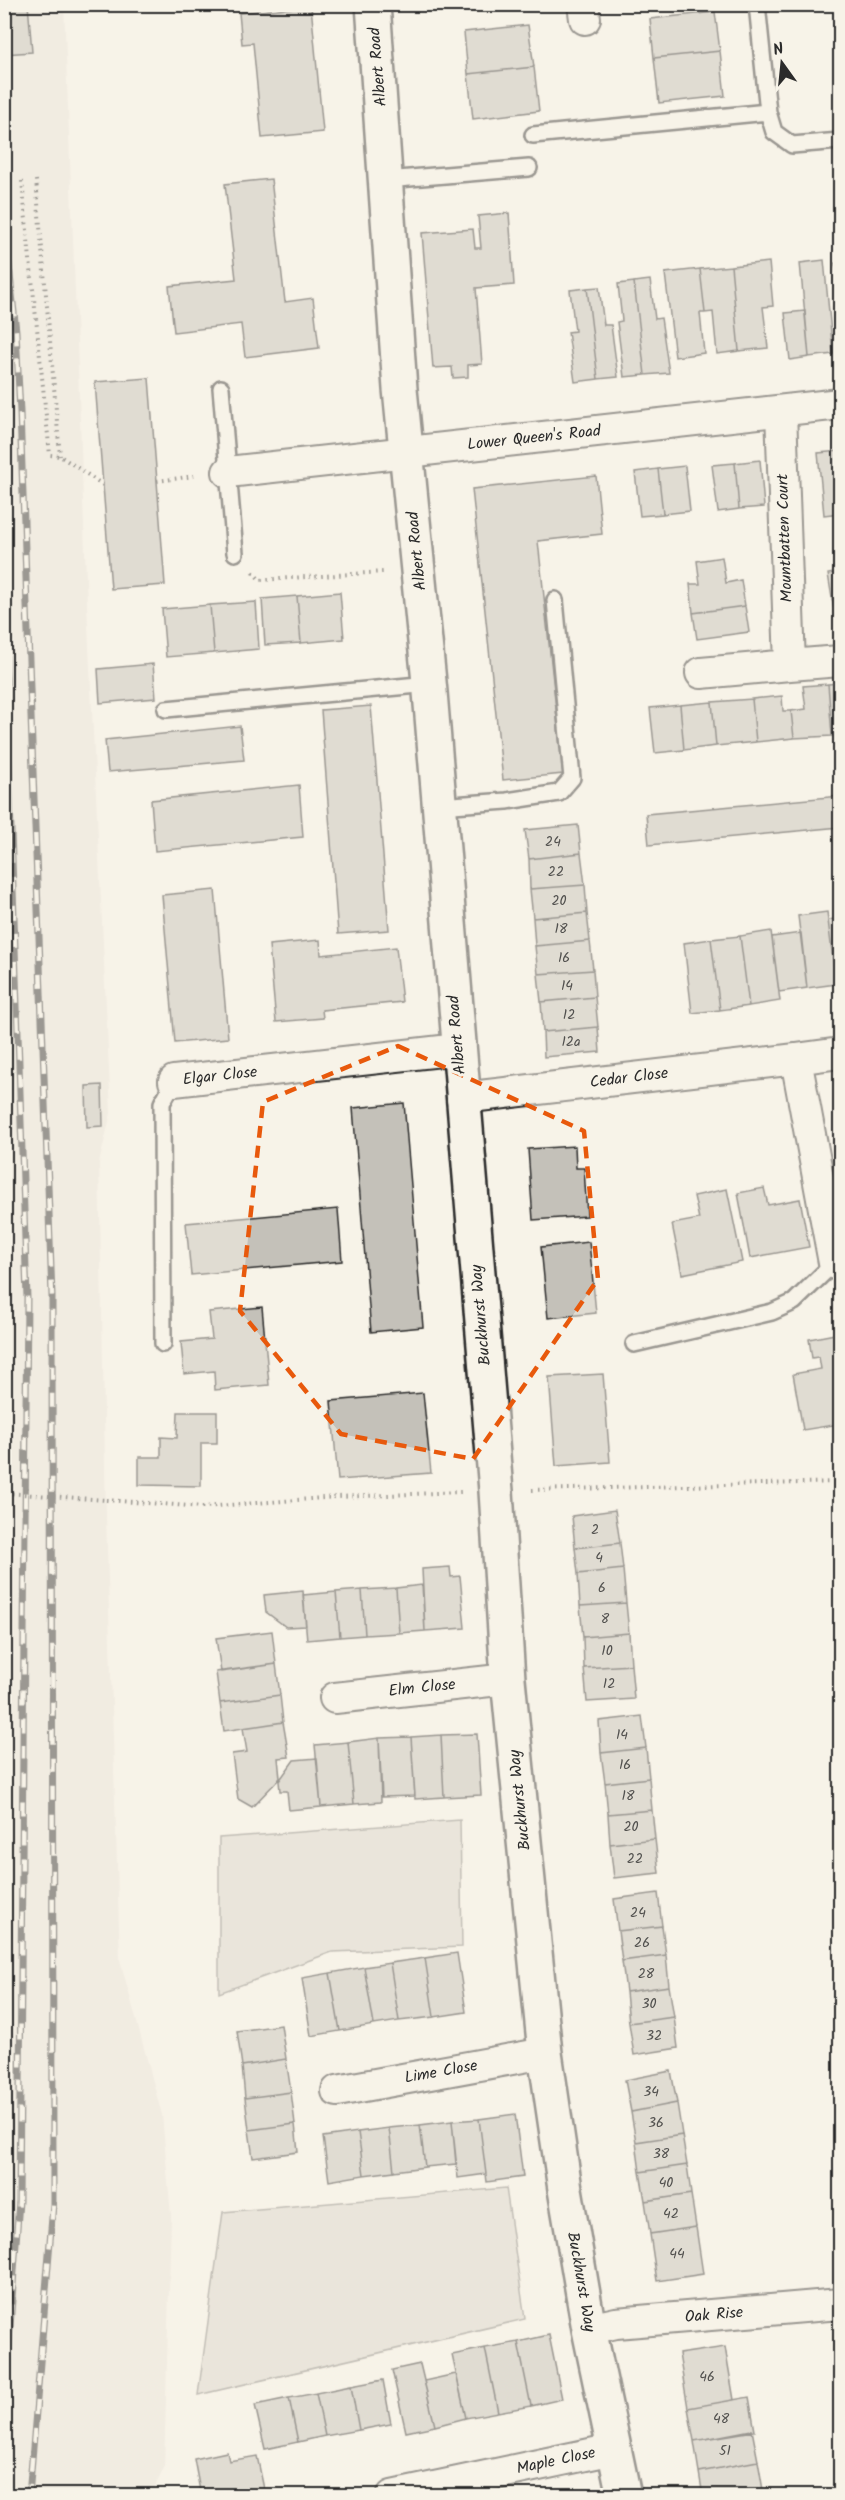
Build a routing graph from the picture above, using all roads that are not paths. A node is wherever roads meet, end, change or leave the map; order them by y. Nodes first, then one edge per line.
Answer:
1 (373, 4) edge
2 (757, 4) edge
3 (768, 112) junction
4 (533, 135) dead end
5 (840, 141) edge
6 (529, 168) dead end
7 (386, 180) junction
8 (221, 388) dead end
9 (840, 404) edge
10 (781, 411) junction
11 (406, 452) junction
12 (228, 472) junction
13 (235, 553) road end
14 (555, 600) dead end
15 (840, 661) edge
16 (790, 665) junction
17 (701, 673) dead end
18 (429, 684) junction
19 (166, 709) dead end
20 (439, 806) junction
21 (459, 1049) junction
22 (840, 1053) edge
23 (796, 1059) junction
24 (174, 1081) joint
25 (462, 1098) junction
26 (837, 1265) edge
27 (163, 1344) dead end
28 (634, 1344) dead end
29 (508, 1679) junction
30 (335, 1698) dead end
31 (545, 2053) junction
32 (337, 2091) dead end
33 (840, 2304) edge
34 (588, 2329) junction
35 (614, 2449) junction
36 (392, 2496) edge
37 (624, 2496) edge

1 - 7 street, Albert Road
2 - 3 lane
3 - 4 lane
3 - 5 lane
6 - 7 lane
7 - 11 street, Albert Road
8 - 12 lane
9 - 10 street, Lower Queen's Road
10 - 11 street, Lower Queen's Road
10 - 16 street, Mountbatten Court
11 - 12 street, Lower Queen's Road
11 - 18 street, Albert Road
12 - 13 lane
14 - 20 lane
15 - 16 street
16 - 17 street
18 - 19 lane
18 - 20 street, Albert Road
20 - 21 street, Albert Road
21 - 24 street, Elgar Close
21 - 25 street, Albert Road
22 - 23 street, Cedar Close
23 - 25 street, Cedar Close
23 - 26 street
24 - 27 lane, Elgar Close
25 - 29 street, Buckhurst Way
26 - 28 lane
29 - 30 street, Elm Close
29 - 31 street, Buckhurst Way
31 - 32 street, Lime Close
31 - 34 street, Buckhurst Way
33 - 34 street, Oak Rise
34 - 35 street, Buckhurst Way
35 - 36 street, Maple Close
35 - 37 street, Buckhurst Way

